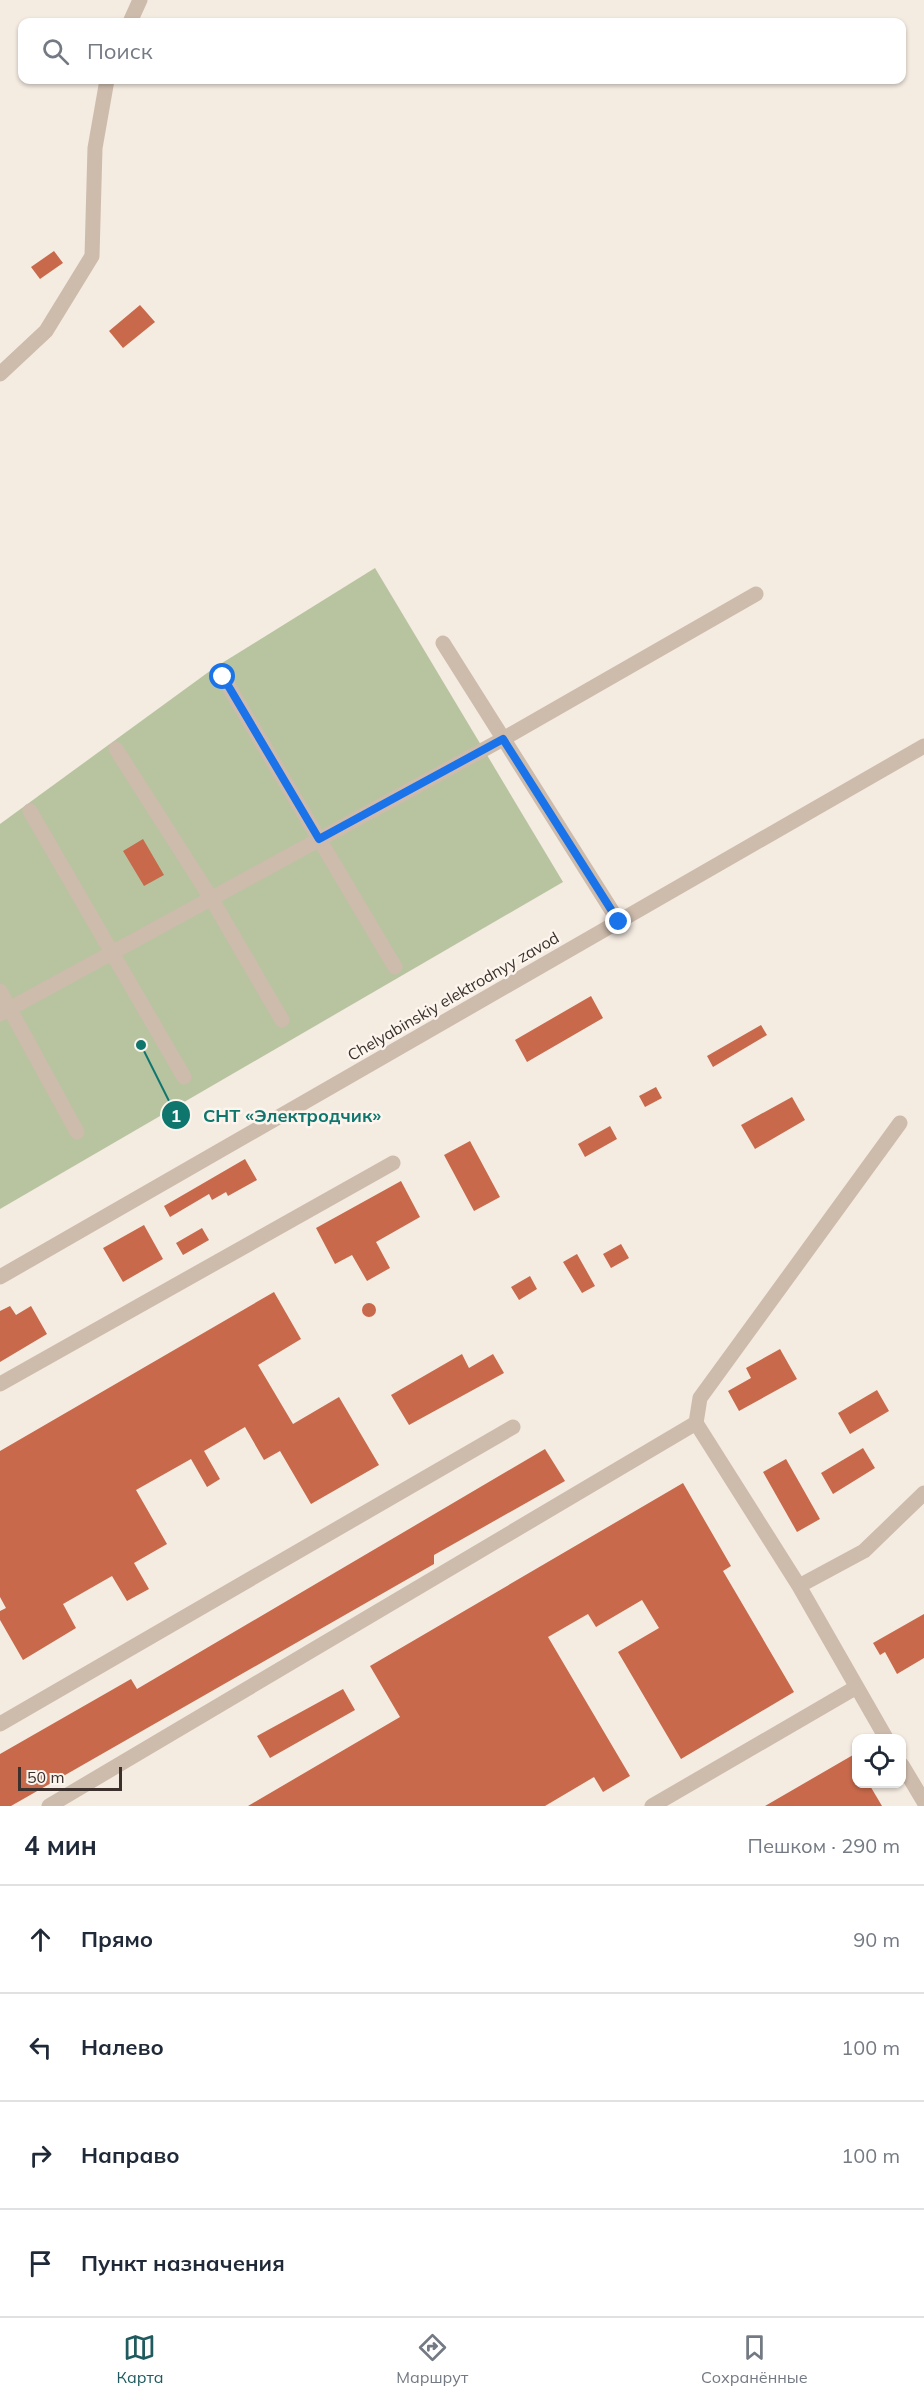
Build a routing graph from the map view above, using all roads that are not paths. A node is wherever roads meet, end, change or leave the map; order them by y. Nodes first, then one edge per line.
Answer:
1 (140, 0) edge
2 (132, 18) edge
3 (106, 84) edge
4 (0, 374) edge
5 (756, 594) dead end
6 (443, 643) dead end
7 (223, 677) dead end
8 (503, 739) junction
9 (924, 746) edge
10 (116, 749) dead end
11 (30, 811) dead end
12 (319, 839) junction
13 (211, 898) junction
14 (619, 922) junction
15 (114, 953) junction
16 (395, 967) dead end
17 (0, 991) edge
18 (5, 1011) edge
19 (282, 1020) dead end
20 (184, 1077) dead end
21 (900, 1124) dead end
22 (77, 1132) dead end
23 (393, 1163) dead end
24 (0, 1277) edge
25 (0, 1384) edge
26 (696, 1423) junction
27 (513, 1427) dead end
28 (924, 1493) edge
29 (800, 1586) junction
30 (855, 1689) junction
31 (0, 1724) edge
32 (883, 1734) edge
33 (906, 1772) edge
34 (924, 1802) edge
35 (49, 1806) edge
36 (651, 1806) edge

1 - 2 street
3 - 4 street
5 - 8 street
6 - 8 street
7 - 12 street
8 - 12 street
8 - 14 street
9 - 14 street, Chelyabinskiy elektrodnyy zavod
10 - 13 street
11 - 15 street
12 - 13 street
12 - 16 street
13 - 15 street
13 - 19 street
14 - 24 street, Chelyabinskiy elektrodnyy zavod
15 - 18 street
15 - 20 street
17 - 18 street
18 - 22 street
21 - 26 street
23 - 25 street
26 - 29 street
26 - 35 street
27 - 31 street
28 - 29 street
29 - 30 street
30 - 32 street
30 - 36 street
33 - 34 street

